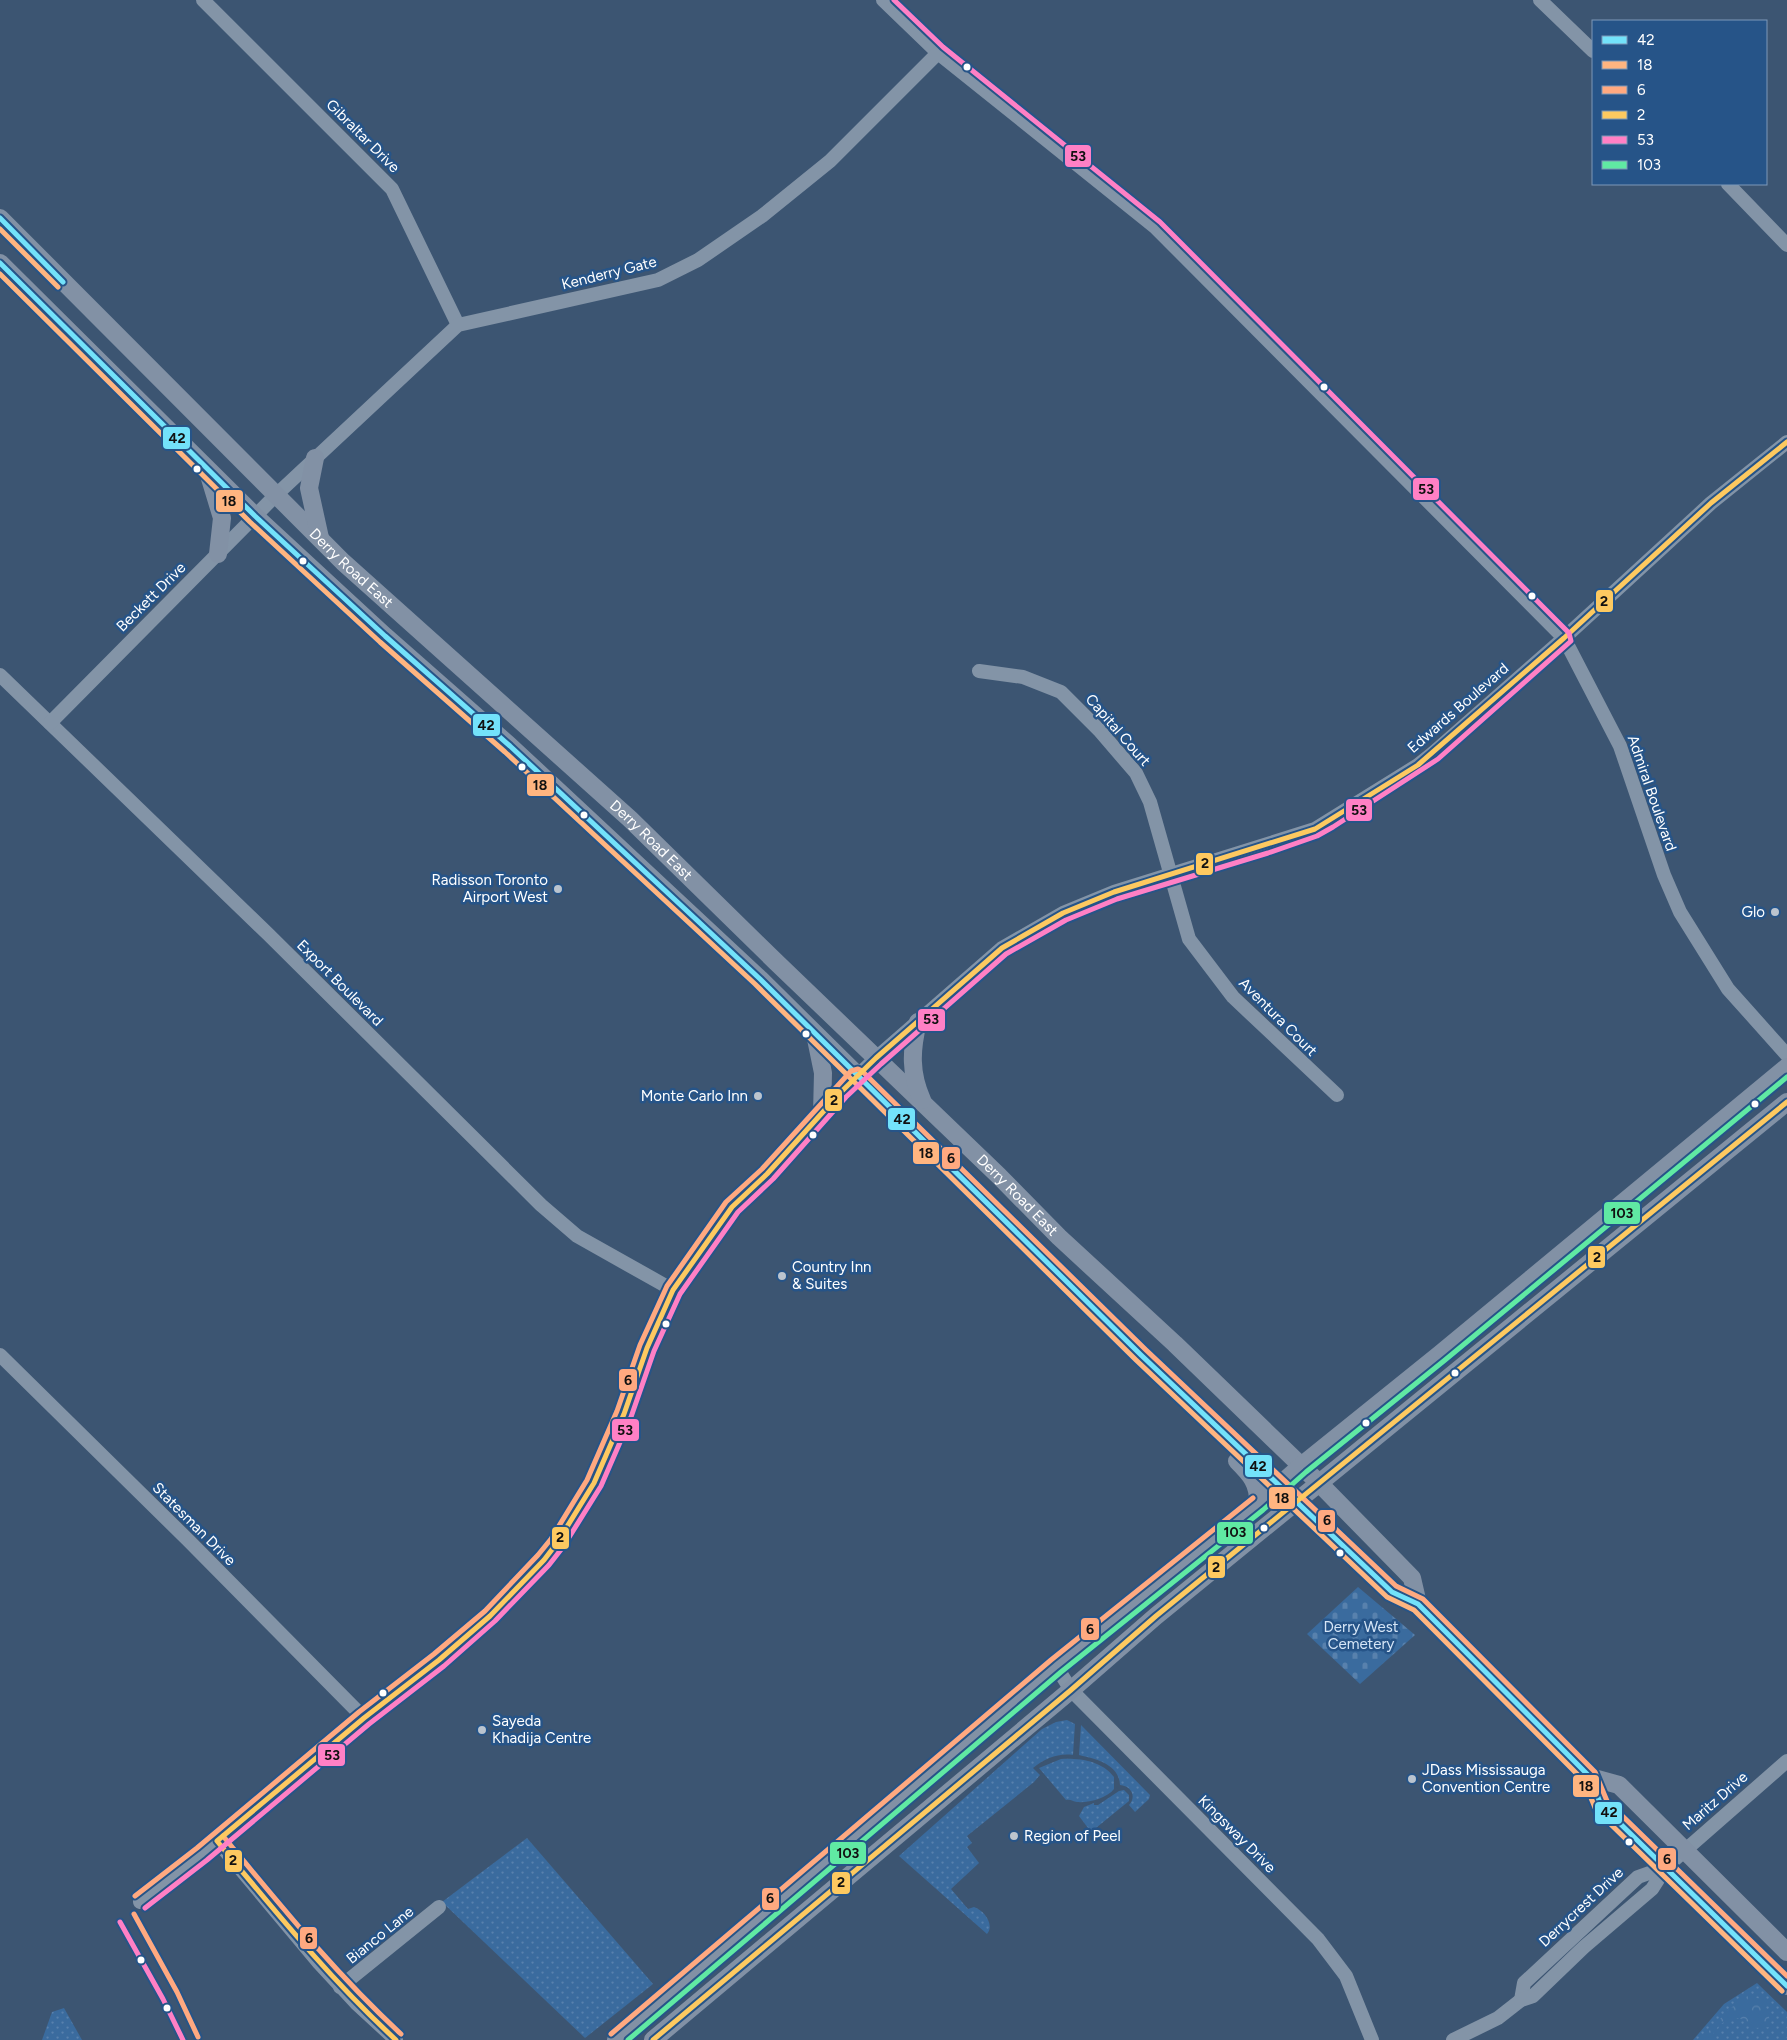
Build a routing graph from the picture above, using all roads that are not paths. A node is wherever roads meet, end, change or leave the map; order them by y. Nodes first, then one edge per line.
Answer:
1 (203, 0) edge
2 (883, 0) edge
3 (1540, 0) edge
4 (1592, 50) edge
5 (938, 53) junction
6 (1729, 185) edge
7 (0, 218) edge
8 (1787, 245) edge
9 (0, 263) edge
10 (458, 325) junction
11 (1787, 442) edge
12 (315, 458) junction
13 (206, 467) junction
14 (276, 495) junction
15 (255, 516) junction
16 (321, 540) junction
17 (218, 554) junction
18 (379, 595) junction
19 (363, 615) junction
20 (1564, 638) junction
21 (443, 653) junction
22 (979, 671) dead end
23 (426, 672) junction
24 (0, 675) edge
25 (50, 723) junction
26 (1171, 874) junction
27 (729, 916) junction
28 (711, 933) junction
29 (776, 962) junction
30 (760, 979) junction
31 (918, 1022) junction
32 (815, 1034) junction
33 (1787, 1055) edge
34 (876, 1058) junction
35 (1787, 1067) edge
36 (857, 1076) junction
37 (1337, 1095) dead end
38 (1787, 1102) edge
39 (925, 1105) junction
40 (822, 1114) junction
41 (673, 1290) junction
42 (0, 1355) edge
43 (1205, 1415) junction
44 (1301, 1466) junction
45 (1318, 1483) junction
46 (1280, 1486) junction
47 (1297, 1501) junction
48 (1258, 1504) junction
49 (1418, 1604) junction
50 (1056, 1666) junction
51 (1072, 1690) junction
52 (364, 1718) junction
53 (1787, 1761) edge
54 (1590, 1777) junction
55 (217, 1841) junction
56 (1685, 1850) junction
57 (1666, 1867) junction
58 (140, 1902) dead end
59 (439, 1907) dead end
60 (1787, 1952) edge
61 (1787, 1986) edge
62 (340, 1987) junction
63 (396, 2040) edge
64 (616, 2040) edge
65 (653, 2040) edge
66 (1372, 2040) edge
67 (1454, 2040) edge

1 - 10 street, Gibraltar Drive
2 - 5 street, Admiral Boulevard
3 - 4 street
5 - 10 street, Kenderry Gate
5 - 20 street, Admiral Boulevard
6 - 8 street
7 - 14 main road, Derry Road East
9 - 13 main road, Derry Road East
10 - 12 street
11 - 20 street, Edwards Boulevard
12 - 14 street
12 - 16 main road
13 - 15 main road, Derry Road East
13 - 17 main road
14 - 15 street, Beckett Drive
14 - 16 main road, Derry Road East
15 - 17 street, Beckett Drive
15 - 19 main road, Derry Road East
16 - 18 main road, Derry Road East
17 - 25 street, Beckett Drive
18 - 19 main road
18 - 21 main road, Derry Road East
19 - 23 main road, Derry Road East
20 - 26 street, Edwards Boulevard
20 - 33 street, Admiral Boulevard
21 - 23 main road
21 - 27 main road, Derry Road East
22 - 26 street, Capital Court
23 - 28 main road, Derry Road East
24 - 25 street, Export Boulevard
25 - 41 street, Export Boulevard
26 - 31 street, Edwards Boulevard
26 - 37 street, Aventura Court
27 - 28 main road
27 - 29 main road, Derry Road East
28 - 30 main road, Derry Road East
29 - 30 main road
29 - 34 main road, Derry Road East
30 - 32 main road, Derry Road East
31 - 34 street, Edwards Boulevard
31 - 39 main road
32 - 36 main road, Derry Road East
32 - 40 main road
34 - 36 street, Edwards Boulevard
34 - 39 main road, Derry Road East
35 - 44 main road
36 - 40 street, Edwards Boulevard
36 - 43 main road, Derry Road East
38 - 45 main road
39 - 44 main road, Derry Road East
40 - 41 street, Edwards Boulevard
41 - 52 street, Edwards Boulevard
42 - 52 street, Statesman Drive
43 - 46 main road, Derry Road East
43 - 48 main road
44 - 45 main road, Derry Road East
44 - 46 main road
45 - 47 main road
45 - 49 main road, Derry Road East
46 - 47 main road, Derry Road East
46 - 48 main road
47 - 49 main road, Derry Road East
47 - 51 main road
48 - 50 main road
49 - 54 main road
50 - 51 street, Kingsway Drive
50 - 64 main road
51 - 65 main road
51 - 66 street, Kingsway Drive
52 - 55 street, Edwards Boulevard
53 - 56 street, Maritz Drive
54 - 56 main road
54 - 57 main road
55 - 58 street, Edwards Boulevard
55 - 62 street
56 - 57 street, Maritz Drive
56 - 60 main road
57 - 61 main road
57 - 67 street, Derrycrest Drive
59 - 62 street, Bianco Lane
62 - 63 street

